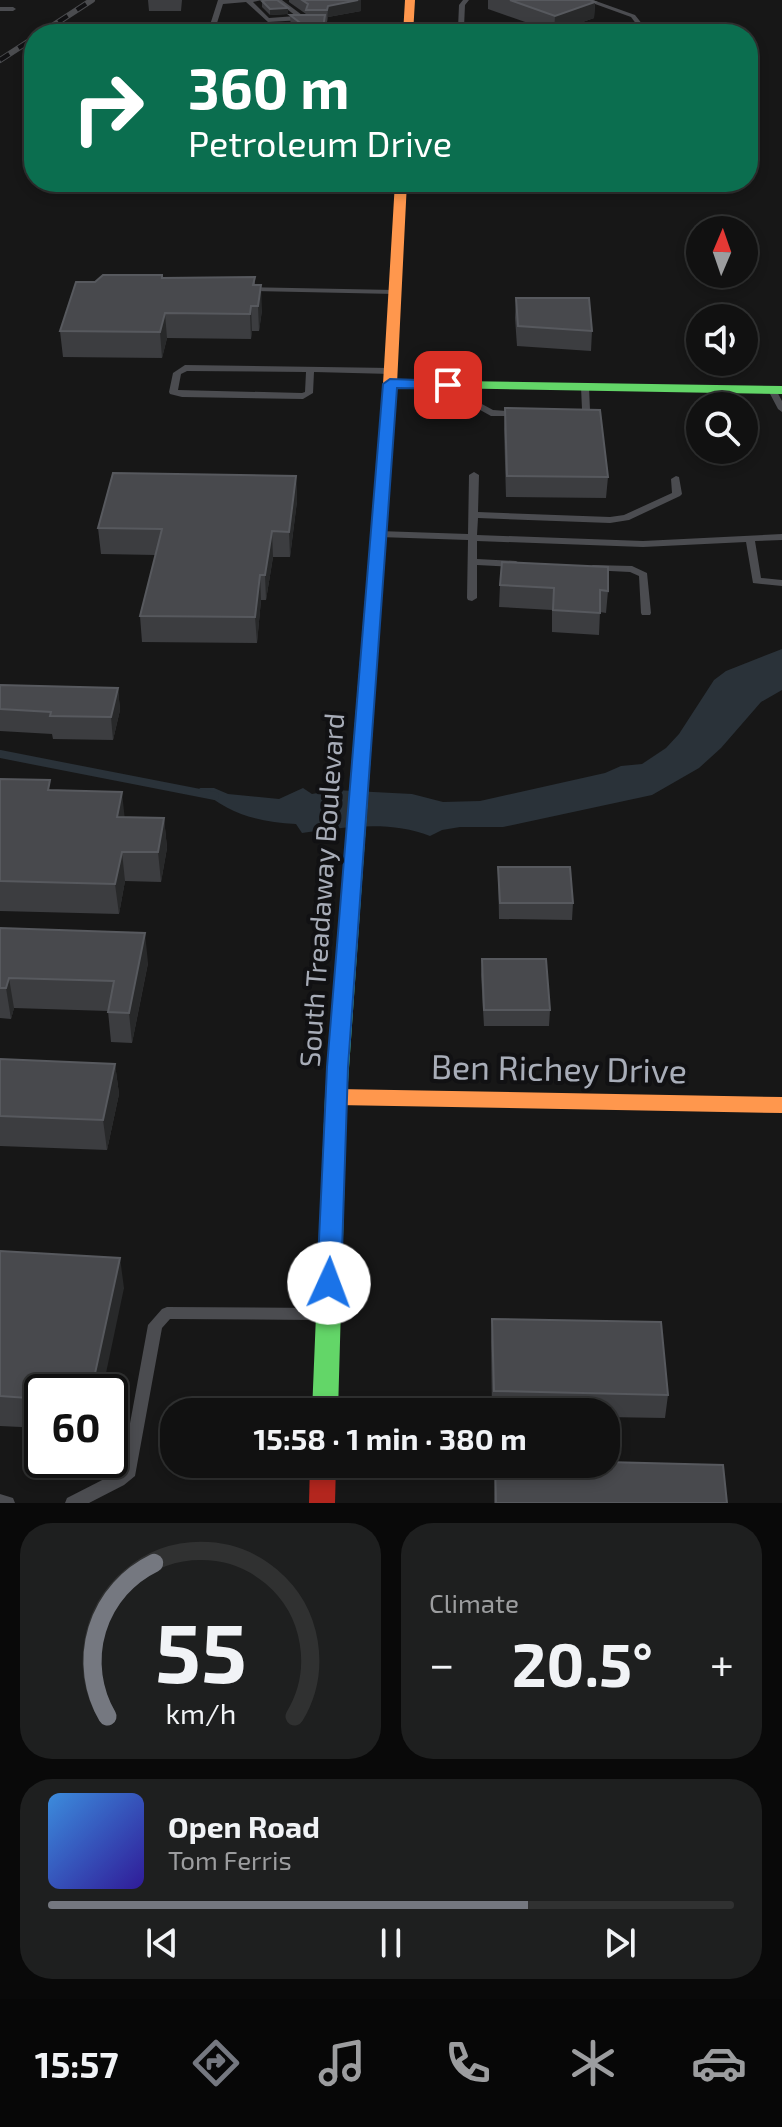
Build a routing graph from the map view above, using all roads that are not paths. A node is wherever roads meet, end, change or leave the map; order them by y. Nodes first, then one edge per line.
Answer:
1 (259, 0) edge
2 (278, 0) edge
3 (466, 0) edge
4 (587, 0) edge
5 (221, 1) edge
6 (248, 1) edge
7 (407, 3) edge
8 (0, 9) edge
9 (13, 9) dead end
10 (301, 17) junction
11 (213, 24) edge
12 (311, 24) edge
13 (408, 24) edge
14 (461, 24) edge
15 (639, 24) edge
16 (400, 192) edge
17 (243, 289) edge
18 (395, 292) junction
19 (310, 370) junction
20 (391, 377) junction
21 (476, 385) junction
22 (585, 387) junction
23 (777, 390) edge
24 (782, 409) edge
25 (533, 414) edge
26 (562, 415) edge
27 (474, 475) dead end
28 (676, 479) dead end
29 (472, 515) junction
30 (378, 534) junction
31 (471, 537) junction
32 (781, 538) edge
33 (750, 539) junction
34 (472, 562) junction
35 (526, 565) edge
36 (587, 567) edge
37 (782, 583) edge
38 (472, 598) dead end
39 (646, 613) dead end
40 (336, 1097) junction
41 (782, 1105) edge
42 (328, 1314) junction
43 (325, 1398) edge
44 (323, 1478) edge
45 (0, 1501) edge
46 (7, 1503) edge
47 (73, 1503) edge
48 (322, 1503) edge

1 - 6 lane
2 - 10 lane
3 - 14 lane
4 - 15 lane
5 - 6 lane
5 - 11 lane
6 - 10 lane
7 - 13 main road
8 - 9 lane
10 - 12 lane
16 - 18 main road, South Treadaway Boulevard
17 - 18 lane
18 - 20 main road, South Treadaway Boulevard
19 - 19 lane
19 - 20 lane
20 - 21 main road
20 - 30 main road, South Treadaway Boulevard
21 - 22 main road
21 - 25 lane
22 - 23 main road
22 - 26 lane
23 - 24 lane
27 - 29 lane
28 - 29 lane
29 - 31 lane
30 - 31 lane
30 - 40 main road, South Treadaway Boulevard
31 - 33 lane
31 - 34 lane
32 - 33 lane
33 - 37 lane
34 - 35 lane
34 - 38 lane
36 - 39 lane
40 - 41 main road, Ben Richey Drive
40 - 42 main road, South Treadaway Boulevard
42 - 43 main road, South Treadaway Boulevard
42 - 47 lane
44 - 48 main road
45 - 46 lane

